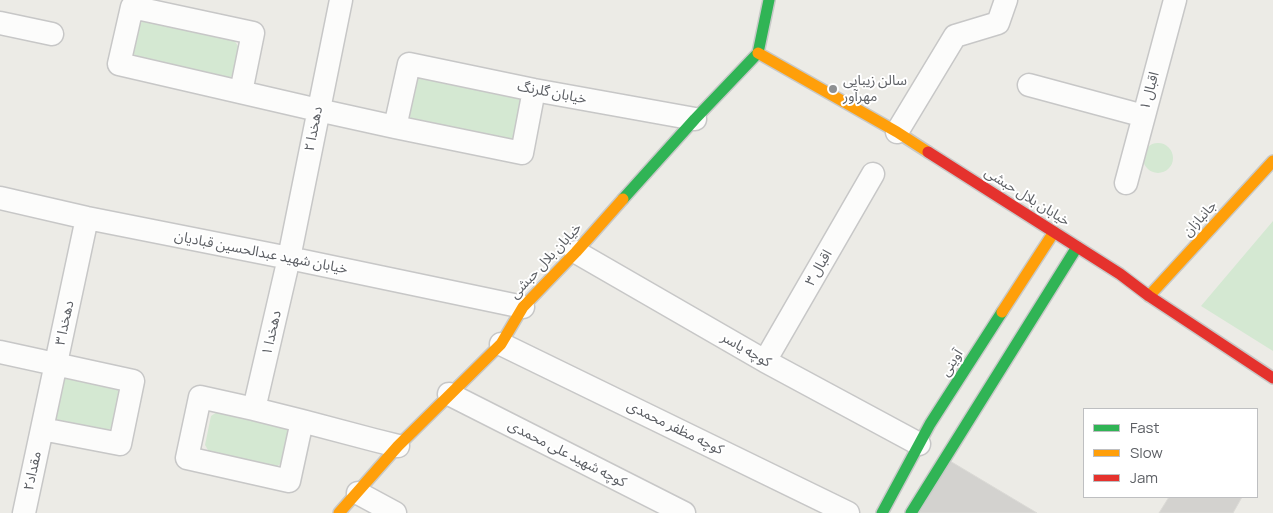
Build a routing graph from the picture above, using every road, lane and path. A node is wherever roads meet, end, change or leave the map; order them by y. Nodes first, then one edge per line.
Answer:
1 (341, 0) edge
2 (769, 0) edge
3 (1006, 0) edge
4 (1175, 0) edge
5 (0, 23) edge
6 (52, 34) dead end
7 (758, 53) junction
8 (1029, 85) dead end
9 (534, 90) junction
10 (241, 92) junction
11 (318, 110) junction
12 (1144, 116) junction
13 (694, 119) junction
14 (396, 127) junction
15 (897, 132) junction
16 (1273, 161) edge
17 (873, 174) dead end
18 (1126, 183) dead end
19 (0, 198) edge
20 (86, 218) junction
21 (1054, 232) junction
22 (1077, 247) junction
23 (576, 252) junction
24 (289, 258) junction
25 (1149, 296) junction
26 (523, 307) junction
27 (501, 344) junction
28 (0, 352) edge
29 (764, 361) junction
30 (56, 364) junction
31 (1273, 378) edge
32 (449, 394) junction
33 (254, 409) junction
34 (302, 421) junction
35 (42, 429) junction
36 (919, 444) junction
37 (398, 446) junction
38 (358, 493) junction
39 (24, 513) edge
40 (340, 513) edge
41 (395, 513) edge
42 (684, 513) edge
43 (848, 513) edge
44 (882, 513) edge
45 (911, 513) edge

1 - 11 street, دهخدا ۲
2 - 7 street
3 - 15 street
4 - 12 street, اقبال ۱
5 - 6 street
7 - 13 street, خیابان بلال حبشی
7 - 15 street, خیابان بلال حبشی
8 - 12 street
9 - 13 street, خیابان گلرنگ
9 - 14 street, خیابان گلرنگ
9 - 14 street
10 - 10 street
10 - 11 street
11 - 14 street
11 - 24 street, دهخدا ۲
12 - 18 street, اقبال ۱
13 - 23 street, خیابان بلال حبشی
15 - 21 street, خیابان بلال حبشی
16 - 25 street, جانبازان
17 - 29 street, اقبال ۳
19 - 20 street, خیابان شهید عبدالحسین قبادیان
20 - 24 street, خیابان شهید عبدالحسین قبادیان
20 - 30 street, دهخدا ۳
21 - 22 street, خیابان بلال حبشی
21 - 36 street, آوینی
22 - 25 street, خیابان بلال حبشی
22 - 45 street
23 - 26 street, خیابان بلال حبشی
23 - 29 street, کوچه یاسر
24 - 26 street, خیابان شهید عبدالحسین قبادیان
24 - 33 street, دهخدا ۱
25 - 31 street, خیابان بلال حبشی
26 - 27 street, خیابان بلال حبشی
27 - 32 street, خیابان بلال حبشی
27 - 43 street, کوچه مظفر محمدی
28 - 30 street
29 - 36 street, کوچه یاسر
30 - 35 street, دهخدا ۳
30 - 35 street
32 - 37 street, خیابان بلال حبشی
32 - 42 street, کوچه شهید علی محمدی
33 - 34 street
33 - 34 street
34 - 37 street
35 - 39 street, مقداد۲
36 - 44 street, آوینی
37 - 38 street, خیابان بلال حبشی
38 - 40 street, خیابان بلال حبشی
38 - 41 street

